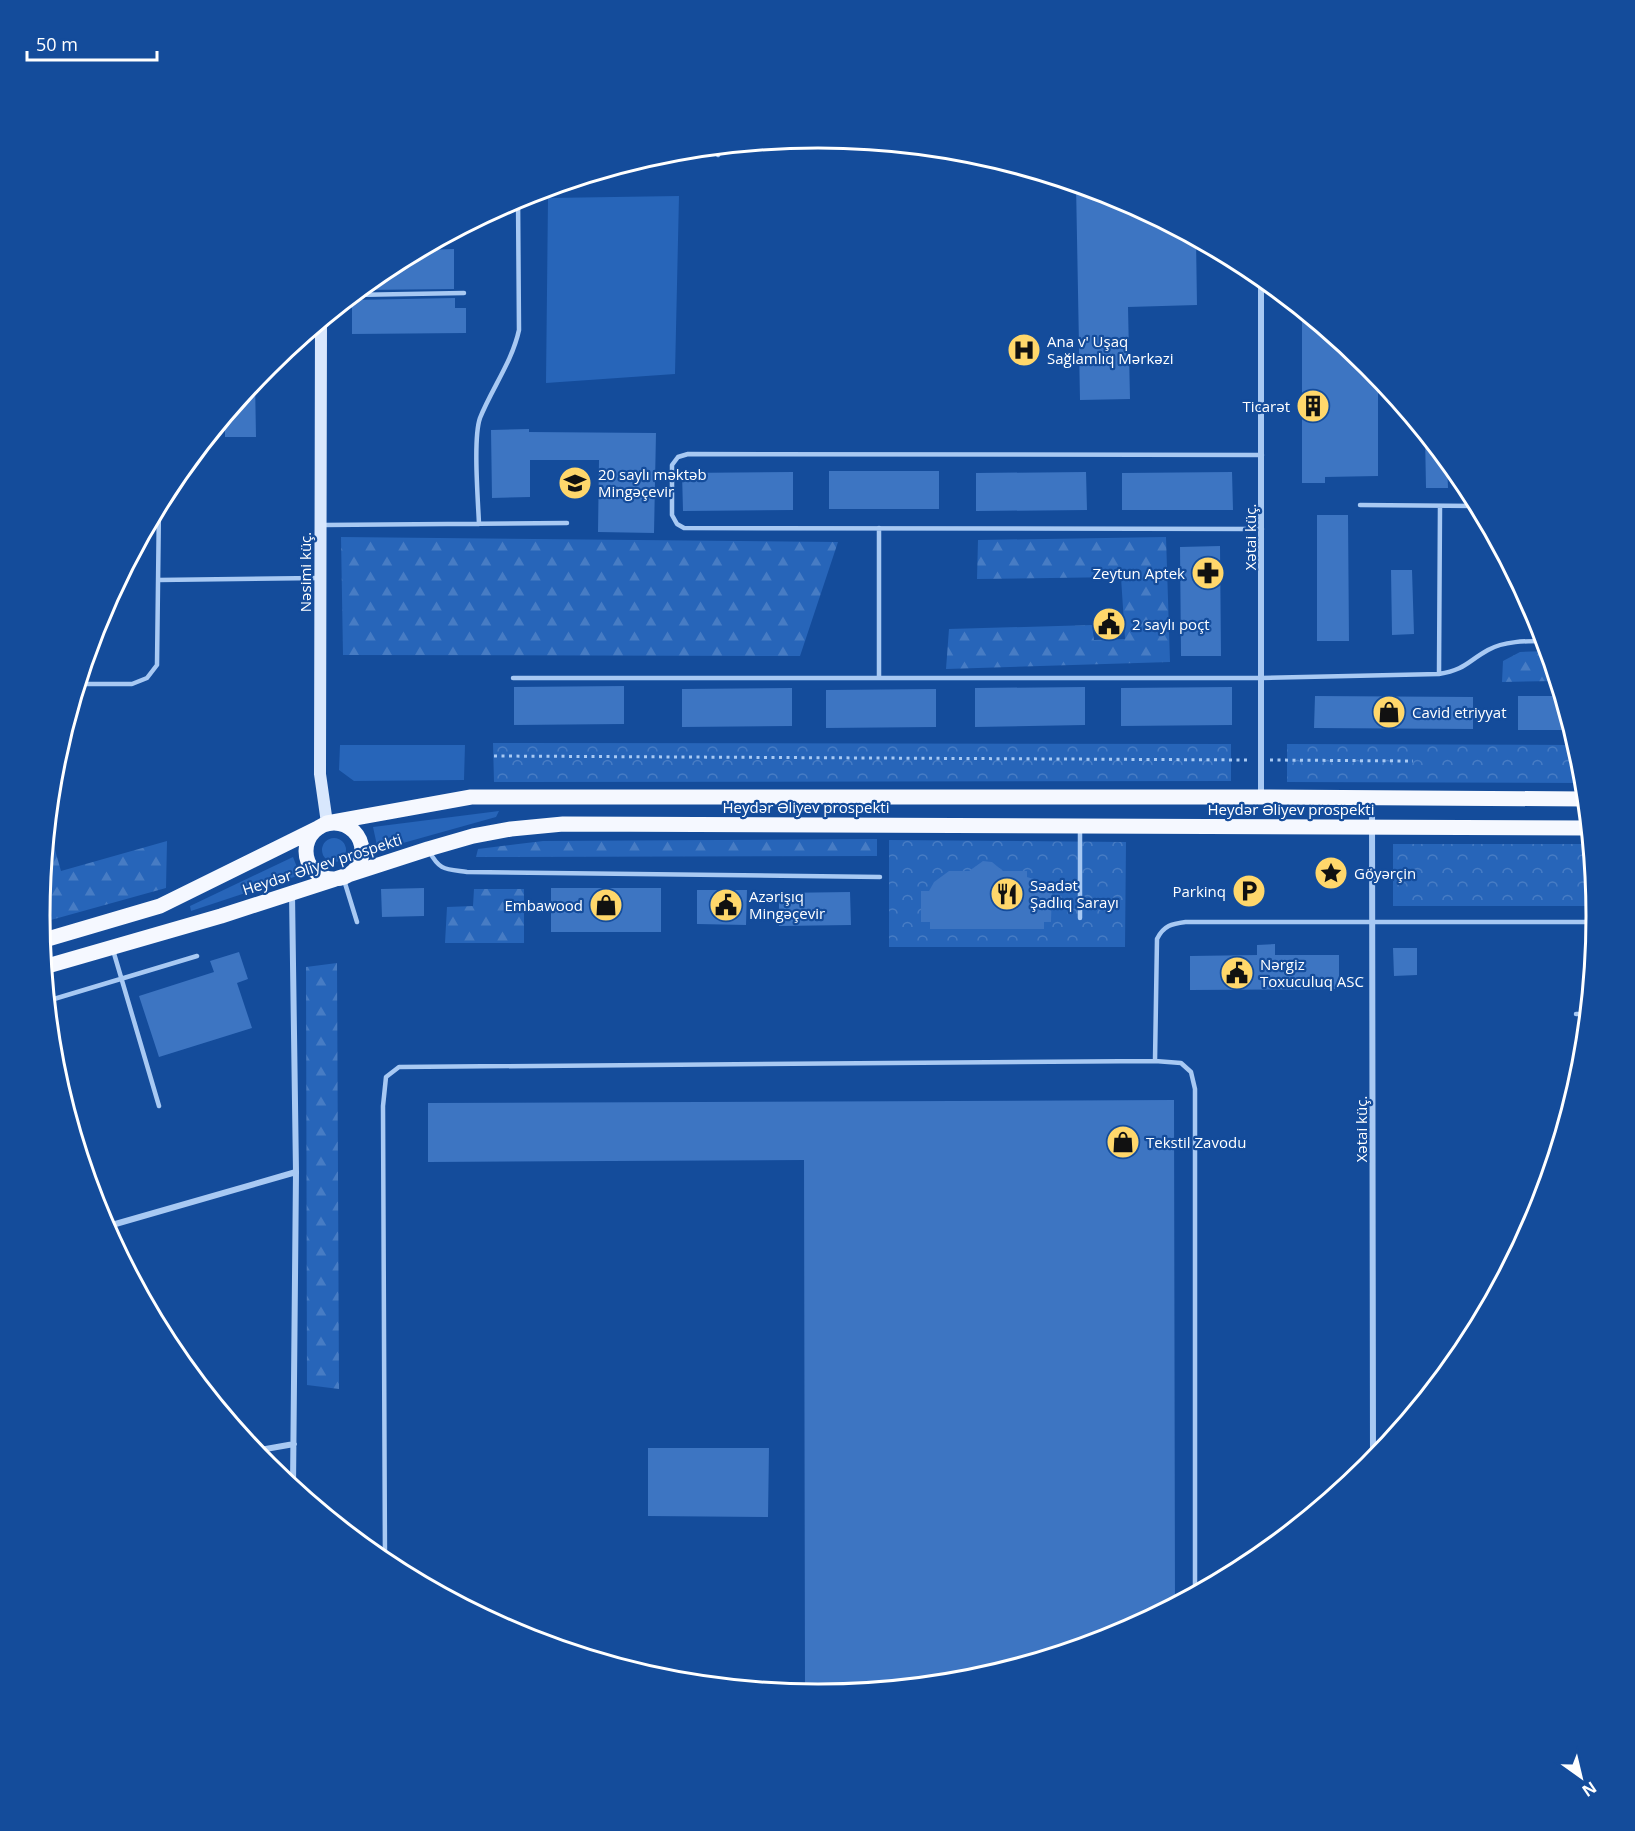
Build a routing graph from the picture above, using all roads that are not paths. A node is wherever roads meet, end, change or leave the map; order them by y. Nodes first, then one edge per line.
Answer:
1 (518, 209) edge
2 (1261, 289) edge
3 (464, 293) dead end
4 (365, 296) edge
5 (321, 330) edge
6 (1262, 455) junction
7 (1360, 506) dead end
8 (1440, 506) junction
9 (1467, 506) edge
10 (159, 520) edge
11 (567, 523) dead end
12 (479, 524) junction
13 (320, 525) junction
14 (879, 528) junction
15 (1262, 529) junction
16 (321, 578) junction
17 (158, 580) junction
18 (1534, 642) edge
19 (1439, 674) junction
20 (513, 678) dead end
21 (879, 678) junction
22 (1262, 678) junction
23 (86, 684) edge
24 (1261, 796) junction
25 (1372, 799) junction
26 (1576, 799) edge
27 (323, 825) junction
28 (1080, 826) junction
29 (1372, 827) junction
30 (1580, 828) edge
31 (428, 849) junction
32 (343, 877) junction
33 (880, 878) dead end
34 (292, 894) junction
35 (1080, 918) dead end
36 (357, 922) dead end
37 (1373, 922) junction
38 (1586, 922) edge
39 (50, 938) edge
40 (112, 947) junction
41 (197, 956) dead end
42 (51, 965) edge
43 (120, 979) junction
44 (54, 999) dead end
45 (1576, 1014) dead end
46 (1579, 1014) edge
47 (1155, 1061) junction
48 (159, 1106) dead end
49 (296, 1172) junction
50 (115, 1224) edge
51 (294, 1444) junction
52 (1373, 1446) edge
53 (265, 1449) edge
54 (293, 1477) edge
55 (385, 1550) edge
56 (1195, 1585) edge

1 - 12 lane
2 - 6 street, Xətai küç.
3 - 4 lane
5 - 13 street, Nəsimi küç.
6 - 14 lane
6 - 15 street, Xətai küç.
7 - 8 lane
8 - 9 lane
8 - 19 lane
10 - 17 lane
11 - 12 lane
12 - 13 lane
13 - 16 street, Nəsimi küç.
14 - 15 lane
14 - 21 lane
15 - 22 street, Xətai küç.
16 - 17 lane
16 - 27 street, Nəsimi küç.
17 - 23 lane
18 - 19 lane
19 - 22 lane
20 - 21 lane
21 - 22 lane
22 - 24 street, Xətai küç.
24 - 25 main road, Heydər Əliyev prospekti
24 - 27 main road, Heydər Əliyev prospekti
25 - 26 main road, Heydər Əliyev prospekti
25 - 29 street, Xətai küç.
27 - 32 main road
27 - 32 main road
27 - 39 main road, Heydər Əliyev prospekti
28 - 29 main road, Heydər Əliyev prospekti
28 - 31 main road, Heydər Əliyev prospekti
28 - 35 lane
29 - 30 main road, Heydər Əliyev prospekti
29 - 37 street, Xətai küç.
31 - 32 main road, Heydər Əliyev prospekti
31 - 33 lane
32 - 34 main road, Heydər Əliyev prospekti
32 - 36 lane
34 - 40 main road, Heydər Əliyev prospekti
34 - 49 street
37 - 38 lane
37 - 47 lane
37 - 52 street, Xətai küç.
40 - 42 main road, Heydər Əliyev prospekti
40 - 43 lane
41 - 43 lane
43 - 44 lane
43 - 48 lane
45 - 46 lane
47 - 55 lane
47 - 56 lane
49 - 50 street
49 - 51 street
51 - 53 street
51 - 54 street

